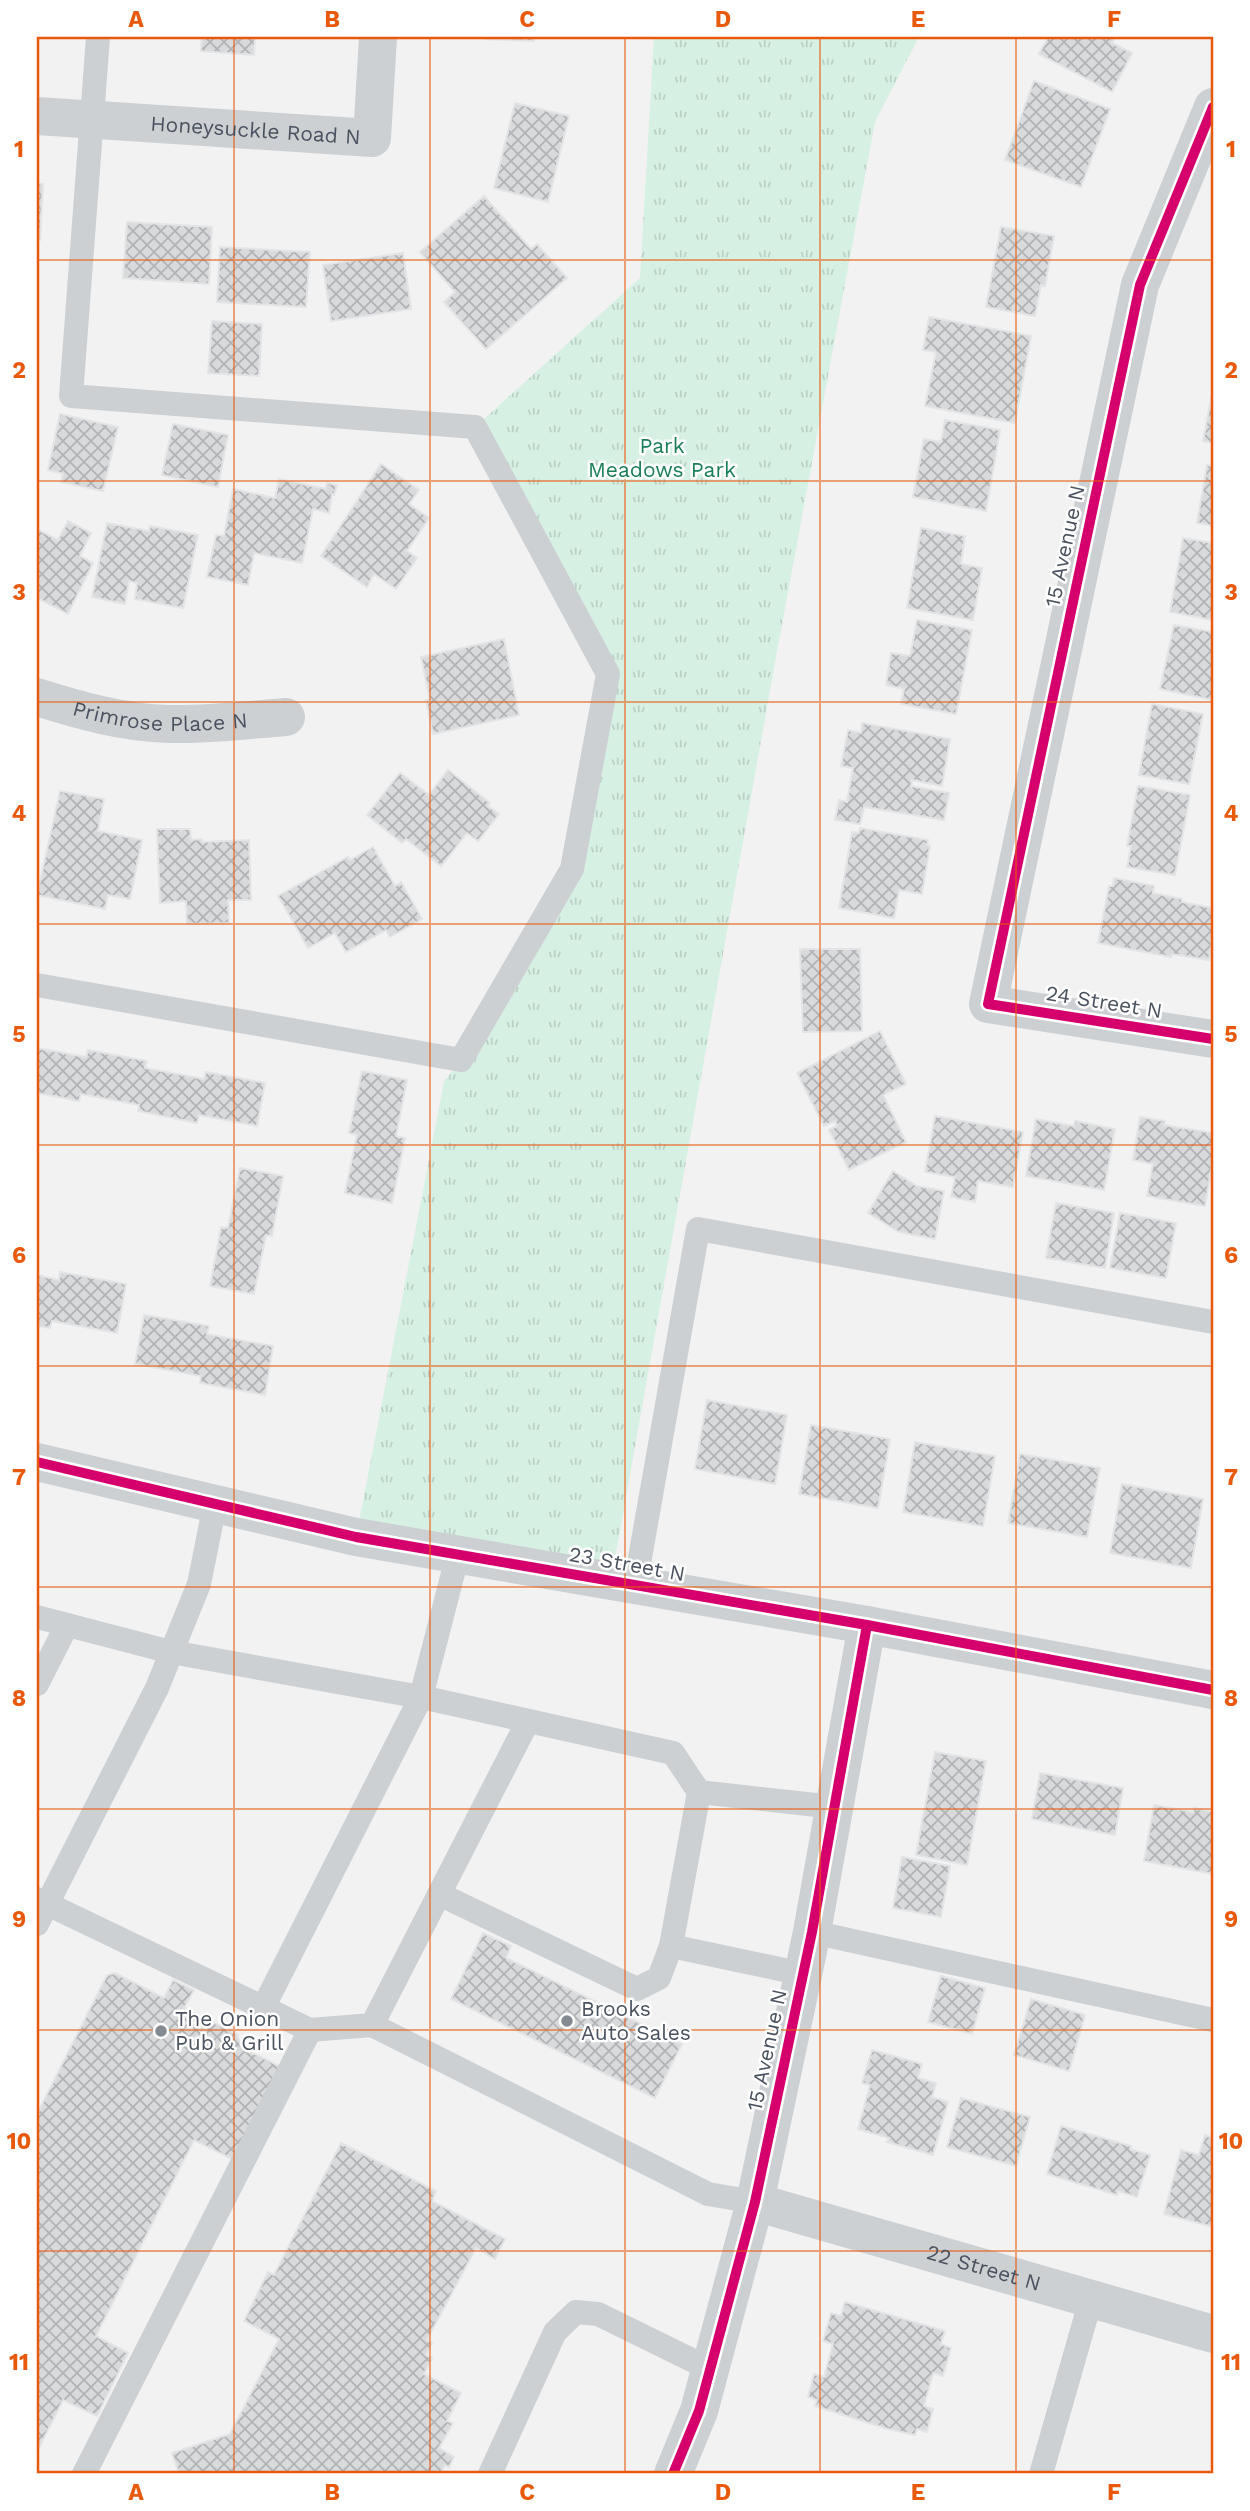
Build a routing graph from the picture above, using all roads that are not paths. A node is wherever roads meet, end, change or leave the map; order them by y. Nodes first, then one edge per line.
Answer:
1 (98, 37) edge
2 (378, 37) edge
3 (1213, 107) edge
4 (37, 116) edge
5 (93, 120) junction
6 (37, 697) edge
7 (286, 717) dead end
8 (37, 985) edge
9 (988, 1004) joint
10 (1213, 1039) edge
11 (1213, 1322) edge
12 (37, 1462) edge
13 (215, 1504) junction
14 (458, 1554) junction
15 (635, 1586) junction
16 (37, 1617) edge
17 (67, 1625) junction
18 (867, 1625) junction
19 (172, 1652) junction
20 (37, 1684) edge
21 (1213, 1690) edge
22 (421, 1697) junction
23 (528, 1721) junction
24 (699, 1791) junction
25 (834, 1807) junction
26 (439, 1894) junction
27 (40, 1909) edge
28 (812, 1932) junction
29 (670, 1946) junction
30 (803, 1974) junction
31 (263, 2008) junction
32 (1213, 2020) edge
33 (372, 2025) junction
34 (310, 2030) junction
35 (755, 2202) junction
36 (1091, 2299) junction
37 (1213, 2334) edge
38 (710, 2369) junction
39 (84, 2474) edge
40 (491, 2474) edge
41 (673, 2474) edge
42 (1041, 2474) edge

1 - 5 lane
2 - 5 street, Honeysuckle Road N
3 - 9 street, 15 Avenue N
4 - 5 street, Honeysuckle Road N
5 - 8 lane
6 - 7 street, Primrose Place N
9 - 10 street, 24 Street N
11 - 15 lane
12 - 13 street, 23 Street N
13 - 14 street, 23 Street N
13 - 19 lane
14 - 15 street, 23 Street N
14 - 22 lane
15 - 18 street, 23 Street N
16 - 17 lane
17 - 19 lane
17 - 20 lane
18 - 21 street, 23 Street N
18 - 25 street, 15 Avenue N
19 - 22 lane
19 - 27 lane
22 - 23 lane
22 - 31 lane
23 - 24 lane
23 - 26 lane
24 - 25 lane
24 - 29 lane
25 - 28 street, 15 Avenue N
26 - 29 lane
26 - 33 lane
27 - 31 lane
28 - 30 street, 15 Avenue N
28 - 32 lane
29 - 30 lane
30 - 35 street, 15 Avenue N
31 - 34 lane
33 - 34 lane
33 - 35 lane
34 - 39 lane
35 - 36 street, 22 Street N
35 - 38 street, 15 Avenue N
36 - 37 street, 22 Street N
36 - 42 lane
38 - 40 lane
38 - 41 street, 15 Avenue N

